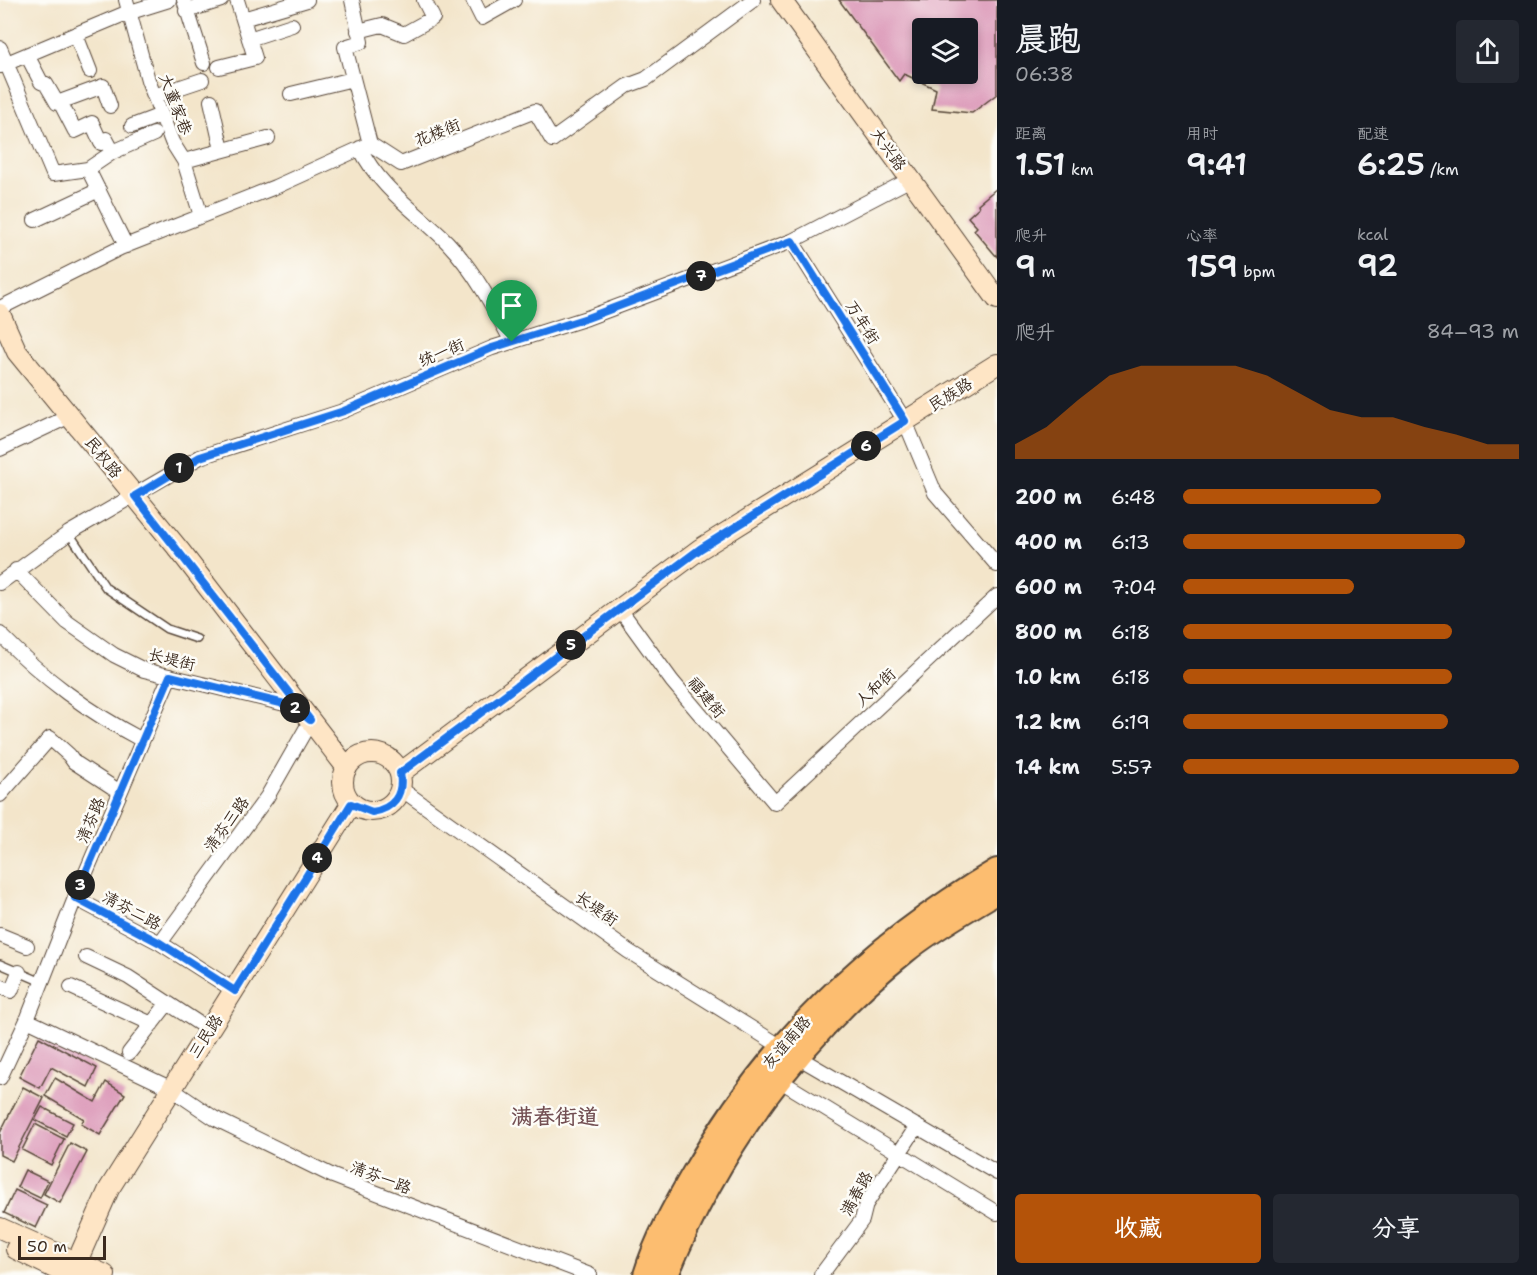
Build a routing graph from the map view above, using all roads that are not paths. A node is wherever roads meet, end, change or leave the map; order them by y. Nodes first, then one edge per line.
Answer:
1 (169, 0) edge
2 (221, 0) edge
3 (237, 0) edge
4 (307, 0) edge
5 (352, 0) edge
6 (424, 0) edge
7 (473, 0) edge
8 (753, 0) edge
9 (781, 0) edge
10 (512, 1) edge
11 (128, 6) edge
12 (185, 6) edge
13 (243, 19) junction
14 (292, 25) dead end
15 (358, 31) junction
16 (76, 34) junction
17 (249, 39) junction
18 (0, 48) edge
19 (27, 55) junction
20 (204, 63) dead end
21 (3, 65) edge
22 (219, 67) dead end
23 (90, 71) dead end
24 (353, 78) junction
25 (202, 80) dead end
26 (291, 94) dead end
27 (154, 96) junction
28 (211, 100) dead end
29 (60, 102) junction
30 (110, 106) dead end
31 (161, 116) junction
32 (154, 134) dead end
33 (268, 138) dead end
34 (140, 140) junction
35 (365, 146) junction
36 (222, 150) junction
37 (113, 152) junction
38 (184, 161) junction
39 (88, 169) junction
40 (911, 179) junction
41 (99, 190) junction
42 (201, 216) junction
43 (35, 220) dead end
44 (792, 241) junction
45 (126, 246) junction
46 (997, 299) edge
47 (0, 308) edge
48 (0, 314) edge
49 (512, 342) junction
50 (997, 364) edge
51 (70, 416) junction
52 (905, 421) junction
53 (0, 449) edge
54 (135, 496) junction
55 (69, 533) junction
56 (997, 565) edge
57 (16, 570) junction
58 (0, 583) edge
59 (997, 596) edge
60 (619, 608) junction
61 (0, 634) edge
62 (197, 639) dead end
63 (170, 676) junction
64 (310, 720) junction
65 (142, 740) junction
66 (347, 768) junction
67 (401, 781) junction
68 (120, 792) junction
69 (0, 795) edge
70 (775, 803) joint
71 (351, 804) junction
72 (997, 870) edge
73 (997, 892) edge
74 (75, 898) junction
75 (0, 935) edge
76 (160, 943) junction
77 (27, 946) dead end
78 (86, 957) dead end
79 (0, 964) edge
80 (20, 972) junction
81 (42, 981) junction
82 (0, 986) edge
83 (71, 987) dead end
84 (235, 991) junction
85 (168, 1003) junction
86 (27, 1020) junction
87 (152, 1024) junction
88 (209, 1030) junction
89 (7, 1050) edge
90 (788, 1051) junction
91 (129, 1053) dead end
92 (0, 1078) edge
93 (779, 1080) junction
94 (171, 1088) junction
95 (917, 1126) junction
96 (900, 1152) junction
97 (997, 1173) edge
98 (997, 1213) edge
99 (0, 1228) edge
100 (0, 1242) edge
101 (72, 1270) edge
102 (105, 1275) edge
103 (590, 1275) edge
104 (645, 1275) edge
105 (666, 1275) edge
106 (821, 1275) edge

1 - 11 street
2 - 12 street
3 - 13 street
4 - 13 street
5 - 15 street
6 - 15 street
7 - 10 street
8 - 35 street, 花楼街
9 - 40 street, 大兴路
11 - 16 street
11 - 27 street, 大董家巷
12 - 20 street
13 - 17 street
14 - 17 street
15 - 24 street
16 - 19 street
16 - 23 street
17 - 22 street
18 - 21 street
19 - 21 street
19 - 29 street
21 - 39 street
24 - 26 street
24 - 35 street
25 - 27 street
27 - 31 street, 大董家巷
28 - 36 street
29 - 30 street
29 - 37 street
31 - 34 street
31 - 38 street, 大董家巷
32 - 34 street
33 - 36 street
34 - 37 street
35 - 42 street
35 - 49 street
36 - 38 street
37 - 39 street
38 - 42 street, 大董家巷
39 - 41 street
40 - 44 street, 统一街
40 - 46 street, 大兴路
41 - 43 street
41 - 45 street
42 - 45 street
44 - 49 street, 统一街
44 - 52 street, 万年街
45 - 47 street
48 - 51 street, 民权路
49 - 54 street, 统一街
50 - 52 street, 民族路
51 - 53 street
51 - 54 street, 民权路
52 - 56 street
52 - 60 street, 民族路
54 - 55 street, 统一街
54 - 64 street, 民权路
55 - 57 street, 统一街
55 - 62 lane
57 - 58 street, 统一街
57 - 63 street, 长堤街
59 - 70 street, 人和街
60 - 67 street, 民族路
60 - 70 street, 福建街
61 - 65 street
63 - 64 street, 长堤街
63 - 65 street, 清芬路
64 - 66 street, 民权路
64 - 76 street, 清芬三路
65 - 68 street, 清芬路
66 - 67 street
66 - 71 street
67 - 71 street
67 - 90 street, 长堤街
68 - 69 street
68 - 74 street, 清芬路
71 - 84 street, 三民路
72 - 90 main road, 友谊南路
73 - 90 main road, 友谊南路
74 - 76 street, 清芬二路
74 - 81 street, 清芬路
75 - 77 street
76 - 84 street, 清芬二路
78 - 85 street
79 - 80 lane
80 - 81 lane
80 - 82 street
81 - 86 street, 清芬路
83 - 87 street
84 - 88 street, 三民路
85 - 87 street
85 - 88 street
86 - 89 street, 清芬路
86 - 94 street, 清芬一路
87 - 91 street
88 - 94 street, 三民路
89 - 92 street, 清芬路
90 - 93 main road, 友谊南路
90 - 95 street, 长堤街
90 - 104 main road, 友谊南路
93 - 96 street
93 - 105 main road, 友谊南路
94 - 101 street, 三民路
94 - 103 street, 清芬一路
95 - 96 street, 满春路
95 - 97 street, 长堤街
96 - 98 street
96 - 106 street, 满春路
99 - 101 street
100 - 101 street
101 - 102 street

